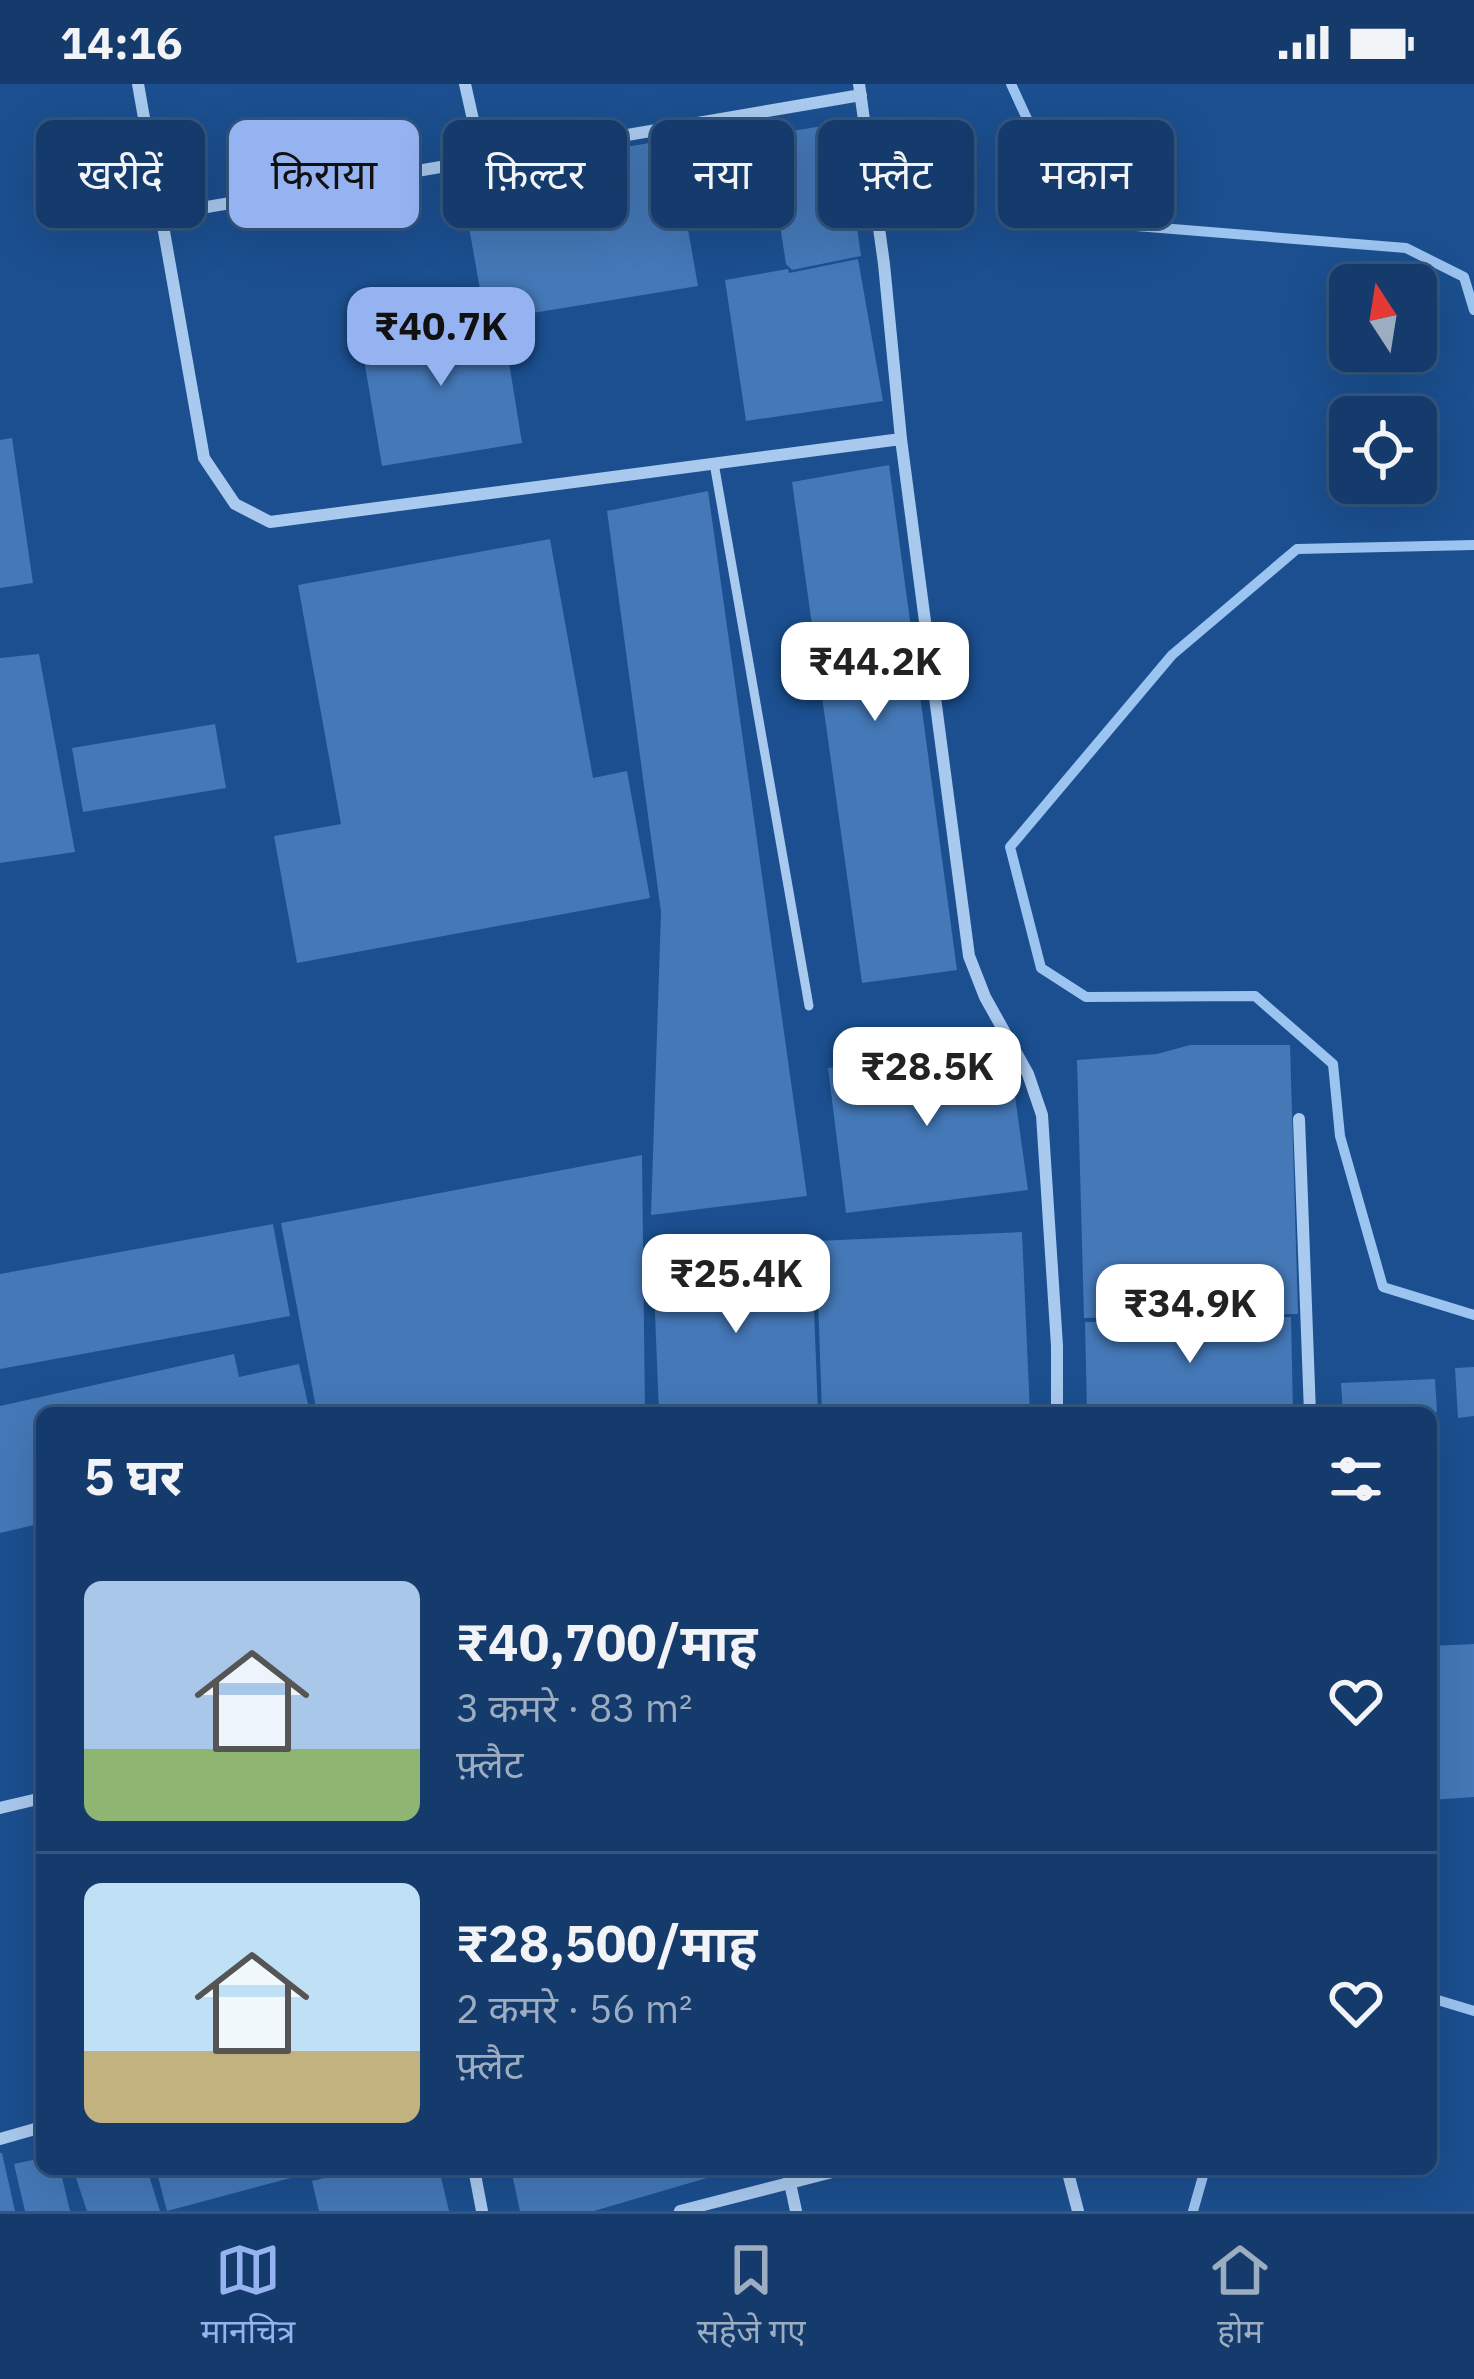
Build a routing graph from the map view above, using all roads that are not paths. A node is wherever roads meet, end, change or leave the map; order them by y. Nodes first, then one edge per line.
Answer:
1 (138, 84) edge
2 (465, 84) edge
3 (860, 90) edge
4 (144, 120) edge
5 (473, 120) edge
6 (627, 133) edge
7 (443, 167) edge
8 (205, 207) edge
9 (162, 228) edge
10 (901, 439) junction
11 (714, 464) junction
12 (809, 1006) dead end
13 (1298, 1119) dead end
14 (1058, 1407) edge
15 (1310, 1407) edge
16 (36, 1799) edge
17 (0, 1808) edge
18 (36, 2129) edge
19 (0, 2139) edge
20 (475, 2175) edge
21 (788, 2175) edge
22 (1068, 2175) edge
23 (482, 2211) edge
24 (680, 2211) edge
25 (796, 2211) edge
26 (1078, 2211) edge

1 - 4 street
2 - 5 street
3 - 6 street
3 - 10 street
7 - 8 street
9 - 11 street
10 - 11 street
10 - 14 street
11 - 12 lane
13 - 15 street
16 - 17 street
18 - 19 street
20 - 23 street
21 - 24 street
21 - 25 street
22 - 26 street

